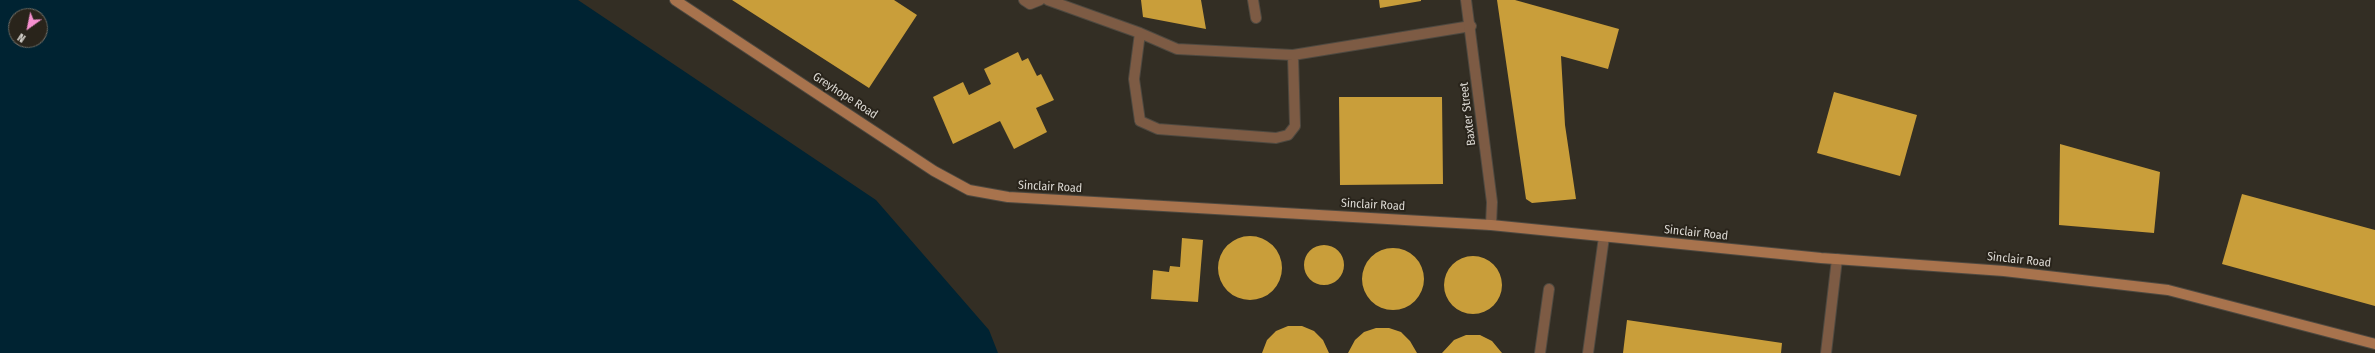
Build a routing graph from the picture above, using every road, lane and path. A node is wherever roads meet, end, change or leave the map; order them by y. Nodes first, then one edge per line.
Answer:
1 (675, 0) edge
2 (1024, 0) edge
3 (1040, 0) edge
4 (1048, 0) edge
5 (1253, 0) edge
6 (1466, 0) edge
7 (1256, 18) dead end
8 (1471, 26) junction
9 (1140, 33) junction
10 (1293, 55) junction
11 (1008, 197) joint
12 (1491, 225) junction
13 (1604, 237) junction
14 (1837, 259) junction
15 (1549, 289) dead end
16 (2375, 344) edge
17 (1540, 353) edge
18 (1588, 353) edge
19 (1826, 353) edge

1 - 11 street, Greyhope Road
2 - 3 street
4 - 9 street
5 - 7 street
6 - 8 street, Baxter Street
8 - 10 street
8 - 12 street, Baxter Street
9 - 10 street
9 - 10 street
11 - 12 street, Sinclair Road
12 - 13 street, Sinclair Road
13 - 14 street, Sinclair Road
13 - 18 street
14 - 16 street, Sinclair Road
14 - 19 street
15 - 17 street

